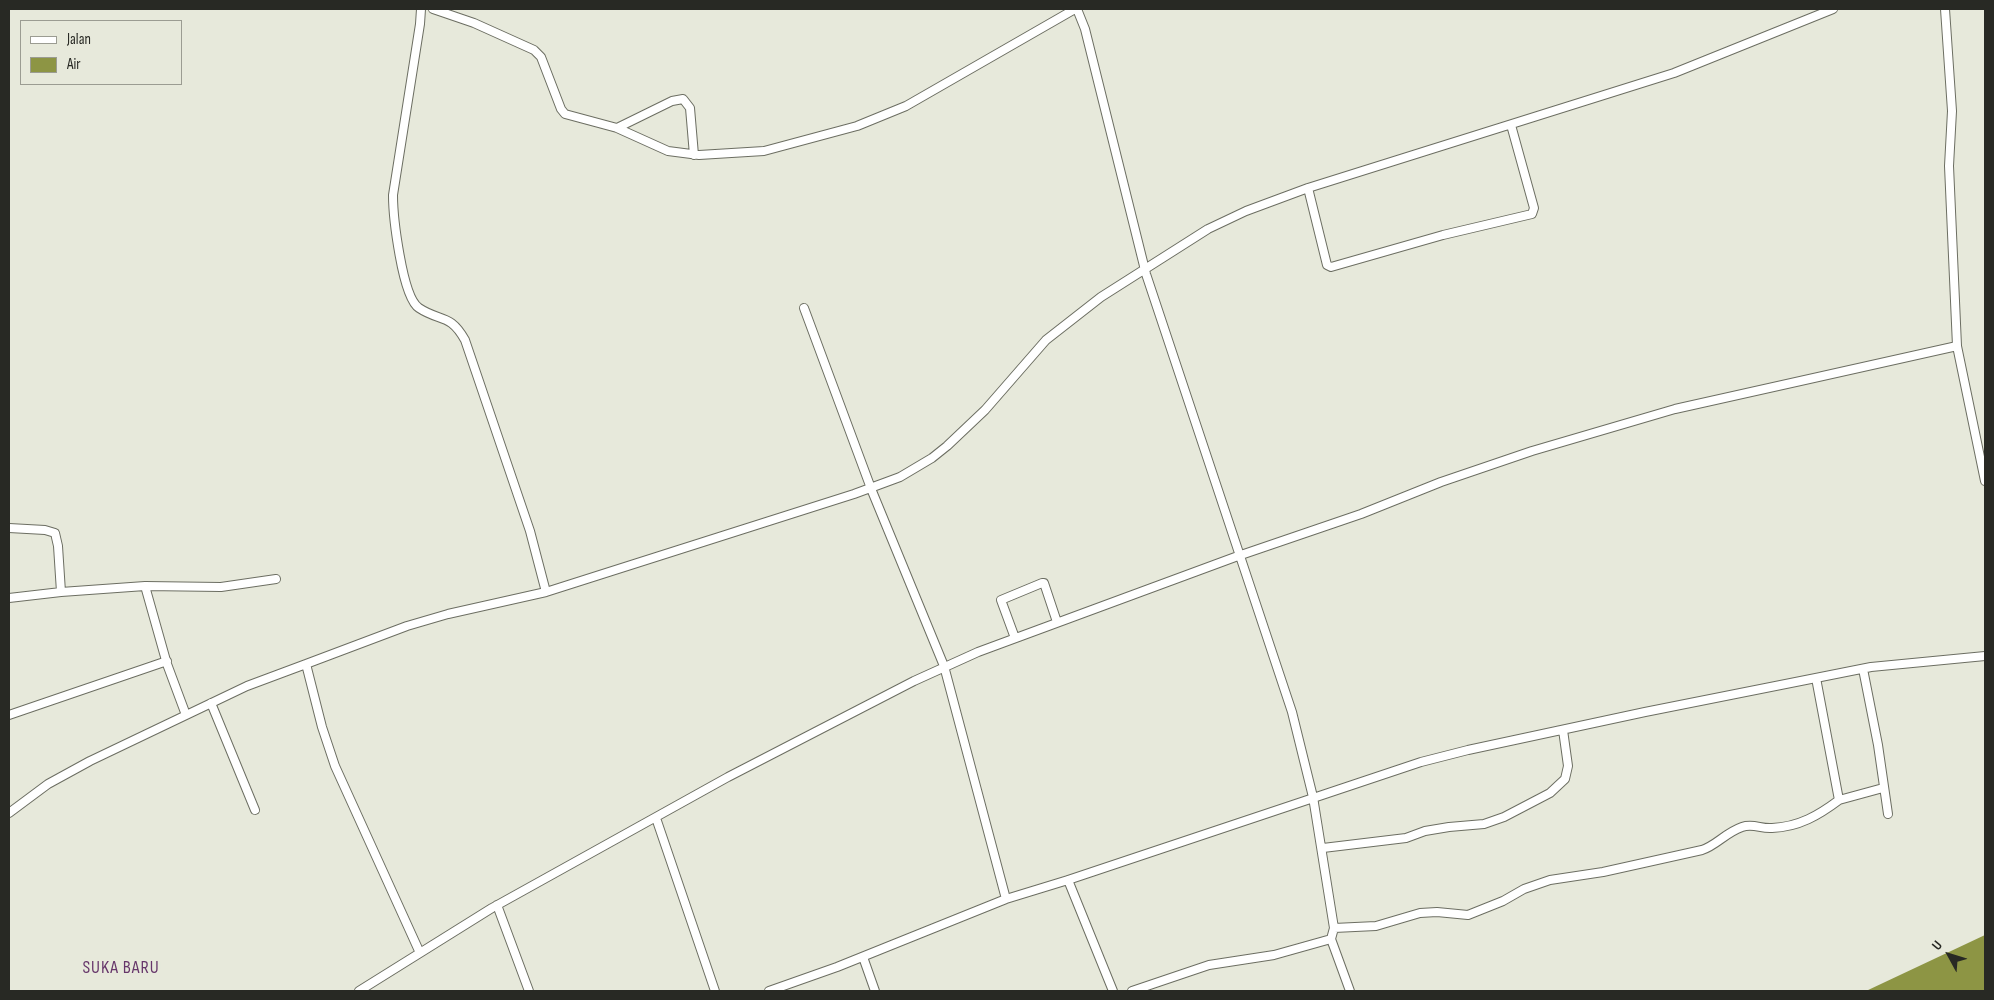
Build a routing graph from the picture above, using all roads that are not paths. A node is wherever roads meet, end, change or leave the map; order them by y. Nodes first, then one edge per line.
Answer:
1 (421, 9) edge
2 (433, 9) edge
3 (1076, 9) edge
4 (1834, 9) edge
5 (1945, 9) edge
6 (1511, 125) junction
7 (617, 128) junction
8 (694, 155) junction
9 (1308, 188) junction
10 (1144, 269) junction
11 (804, 308) dead end
12 (1957, 346) junction
13 (1985, 481) edge
14 (871, 489) junction
15 (9, 528) edge
16 (1238, 556) junction
17 (276, 579) dead end
18 (145, 586) junction
19 (61, 592) junction
20 (546, 592) junction
21 (9, 598) edge
22 (1057, 622) junction
23 (1015, 638) junction
24 (1985, 656) edge
25 (167, 661) junction
26 (306, 664) junction
27 (944, 666) junction
28 (1863, 669) junction
29 (1816, 678) junction
30 (211, 704) junction
31 (9, 715) edge
32 (186, 715) junction
33 (1563, 730) junction
34 (1883, 788) junction
35 (1313, 797) junction
36 (1839, 800) junction
37 (255, 810) dead end
38 (9, 813) edge
39 (1888, 814) dead end
40 (656, 818) junction
41 (1323, 848) junction
42 (1068, 880) junction
43 (1006, 899) junction
44 (497, 905) junction
45 (1334, 928) junction
46 (1331, 939) junction
47 (420, 952) junction
48 (863, 956) junction
49 (359, 991) edge
50 (529, 991) edge
51 (715, 991) edge
52 (768, 991) edge
53 (874, 991) edge
54 (1113, 991) edge
55 (1132, 991) edge
56 (1350, 991) edge

1 - 20 street
2 - 7 street
3 - 8 street
3 - 10 street
4 - 6 street
5 - 12 street
6 - 9 street
6 - 9 street
7 - 8 street
7 - 8 street
9 - 10 street
10 - 14 street
10 - 16 street
11 - 14 street
12 - 13 street
12 - 16 street
14 - 20 street
14 - 27 street
15 - 19 street
16 - 22 street
16 - 35 street
17 - 18 street
18 - 19 street
18 - 25 street
19 - 21 street
20 - 26 street
22 - 23 street
22 - 23 street
23 - 27 street
24 - 28 street
25 - 31 street
25 - 32 street
26 - 30 street
26 - 47 street
27 - 40 street
27 - 43 street
28 - 29 street
28 - 34 street
29 - 33 street
29 - 36 street
30 - 32 street
30 - 37 street
32 - 38 street
33 - 35 street
33 - 41 street
34 - 36 street
34 - 39 street
35 - 41 street
35 - 42 street
36 - 45 street
40 - 44 street
40 - 51 street
41 - 45 street
42 - 43 street
42 - 54 street
43 - 48 street
44 - 47 street
44 - 50 street
45 - 46 street
46 - 55 street
46 - 56 street
47 - 49 street
48 - 52 street
48 - 53 street

